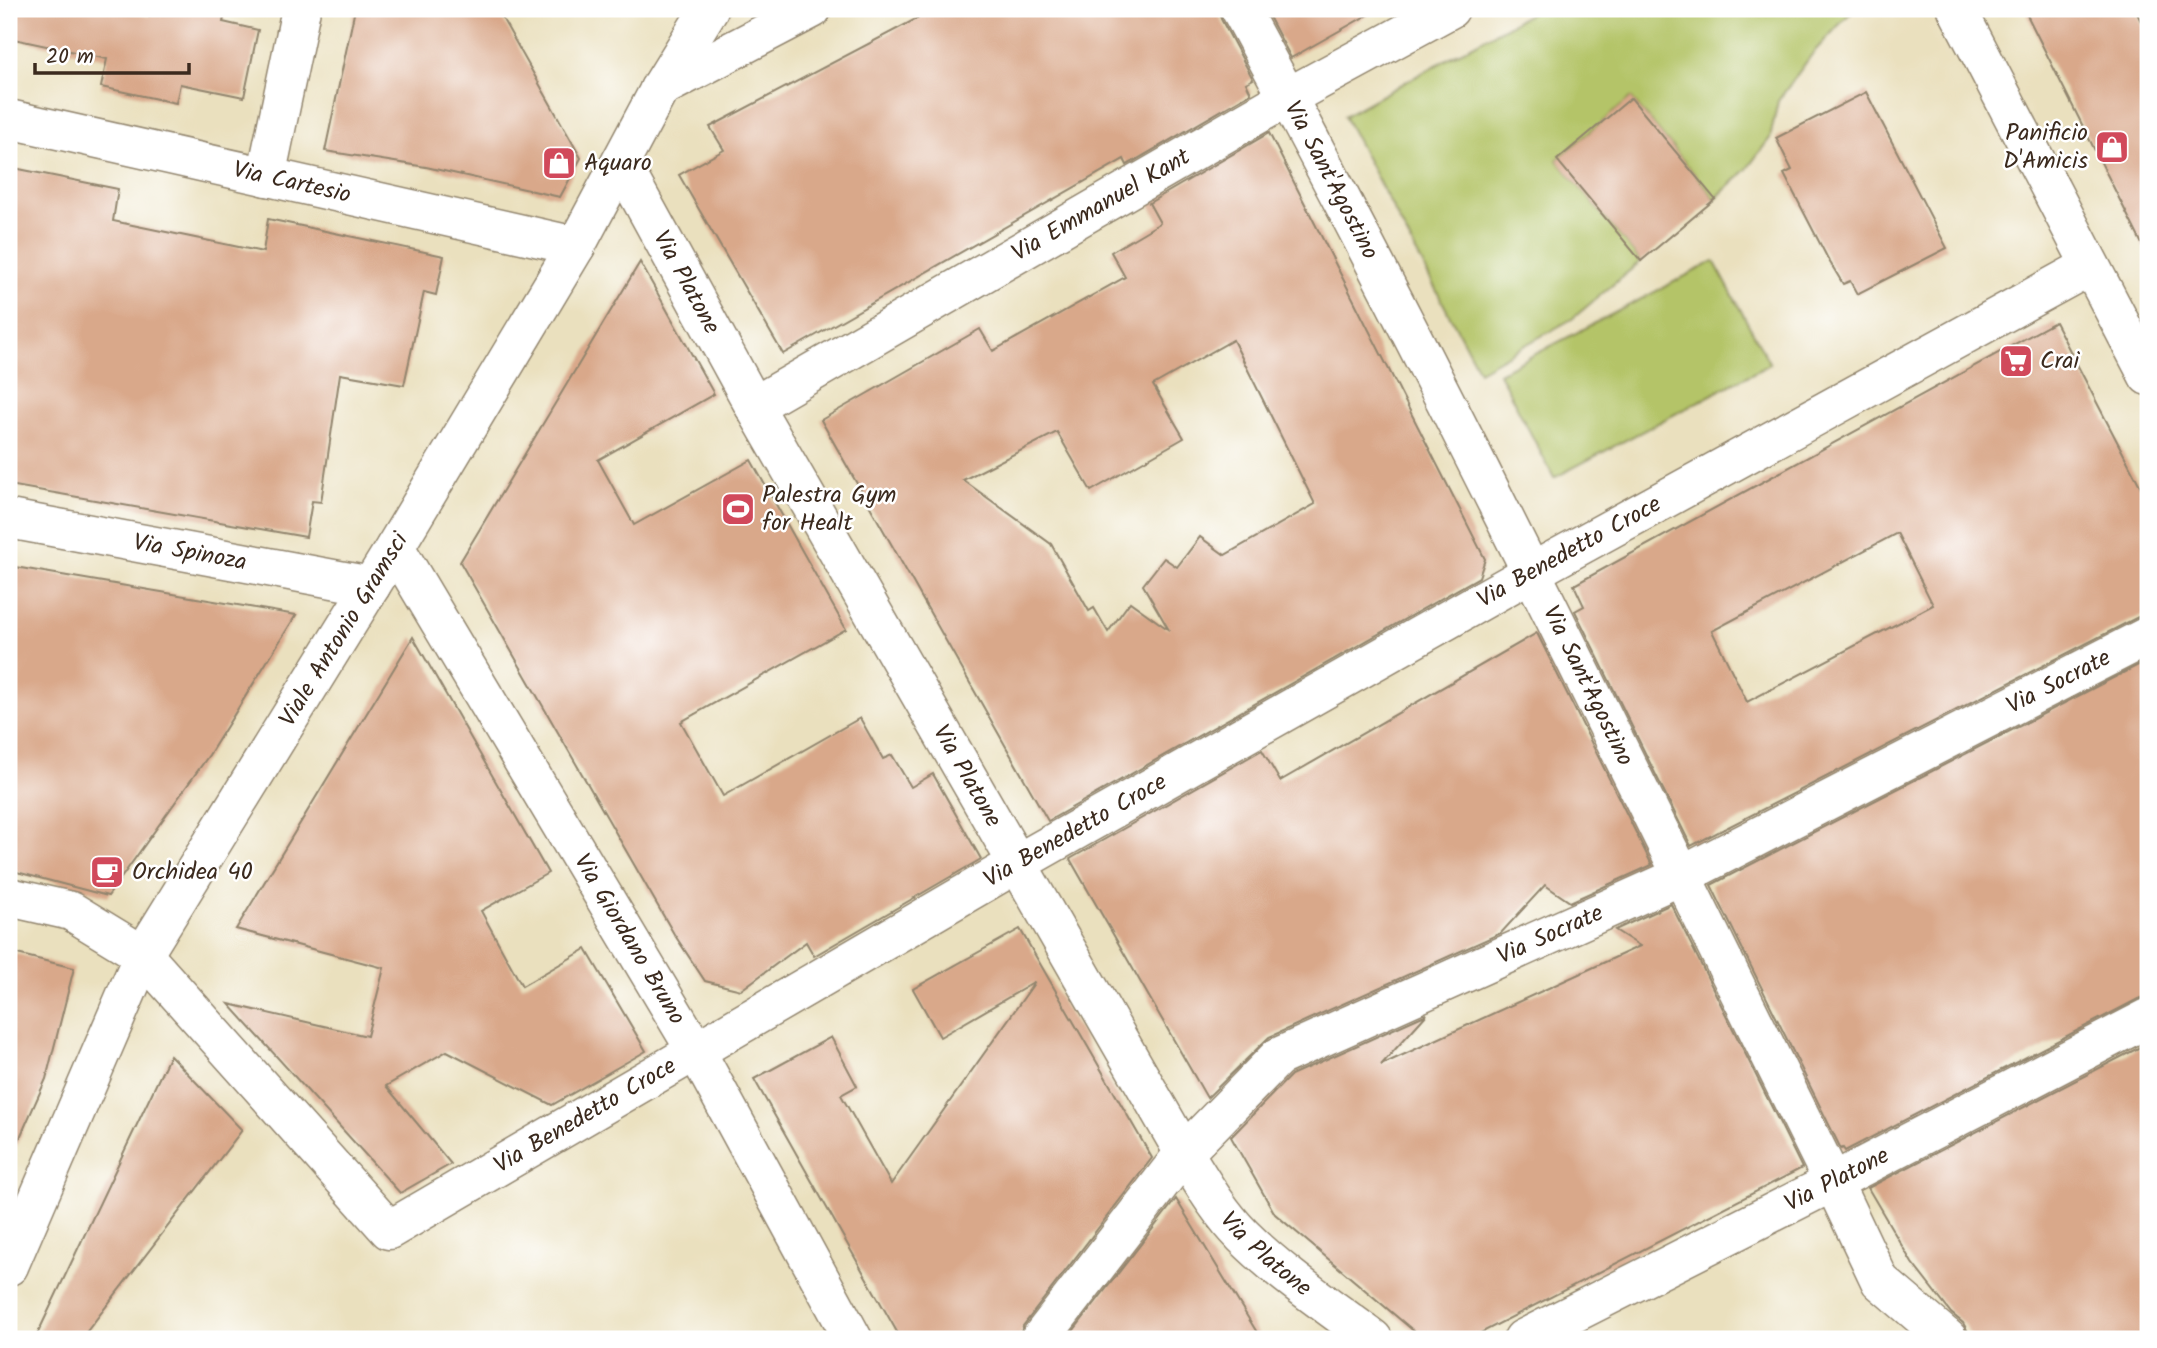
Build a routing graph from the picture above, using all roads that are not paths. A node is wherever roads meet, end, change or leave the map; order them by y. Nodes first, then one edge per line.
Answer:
1 (301, 9) edge
2 (709, 9) edge
3 (812, 9) edge
4 (1240, 9) edge
5 (1450, 9) edge
6 (1957, 9) edge
7 (659, 90) junction
8 (1288, 97) junction
9 (9, 119) edge
10 (621, 163) junction
11 (266, 177) junction
12 (576, 246) junction
13 (2090, 266) junction
14 (2148, 376) edge
15 (754, 406) junction
16 (9, 519) edge
17 (395, 547) junction
18 (1532, 572) junction
19 (371, 586) junction
20 (2148, 636) edge
21 (1018, 863) junction
22 (1681, 876) junction
23 (9, 897) edge
24 (143, 955) junction
25 (2148, 1018) edge
26 (696, 1051) junction
27 (1184, 1153) junction
28 (1833, 1182) junction
29 (9, 1266) edge
30 (853, 1339) edge
31 (1040, 1339) edge
32 (1373, 1339) edge
33 (1523, 1339) edge
34 (1948, 1339) edge

1 - 11 street
2 - 7 street, Viale Antonio Gramsci
3 - 7 street
4 - 8 street, Via Sant'Agostino
5 - 8 street, Via Emmanuel Kant
6 - 13 street
7 - 10 street, Viale Antonio Gramsci
8 - 15 street, Via Emmanuel Kant
8 - 18 street, Via Sant'Agostino
9 - 11 street, Via Cartesio
10 - 12 street, Viale Antonio Gramsci
10 - 15 street, Via Platone
11 - 12 street, Via Cartesio
12 - 17 street, Viale Antonio Gramsci
13 - 14 street
13 - 18 street, Via Benedetto Croce
15 - 21 street, Via Platone
16 - 19 street, Via Spinoza
17 - 19 street, Viale Antonio Gramsci
17 - 26 street, Via Giordano Bruno
18 - 21 street, Via Benedetto Croce
18 - 22 street, Via Sant'Agostino
19 - 24 street, Viale Antonio Gramsci
20 - 22 street, Via Socrate
21 - 26 street, Via Benedetto Croce
21 - 27 street, Via Platone
22 - 27 street, Via Socrate
22 - 28 street, Via Sant'Agostino
23 - 24 street
24 - 26 street, Via Benedetto Croce
24 - 29 street, Viale Antonio Gramsci
25 - 28 street, Via Platone
26 - 30 street, Via Giordano Bruno
27 - 31 street, Via Socrate
27 - 32 street, Via Platone
28 - 33 street, Via Platone
28 - 34 street, Via Sant'Agostino

